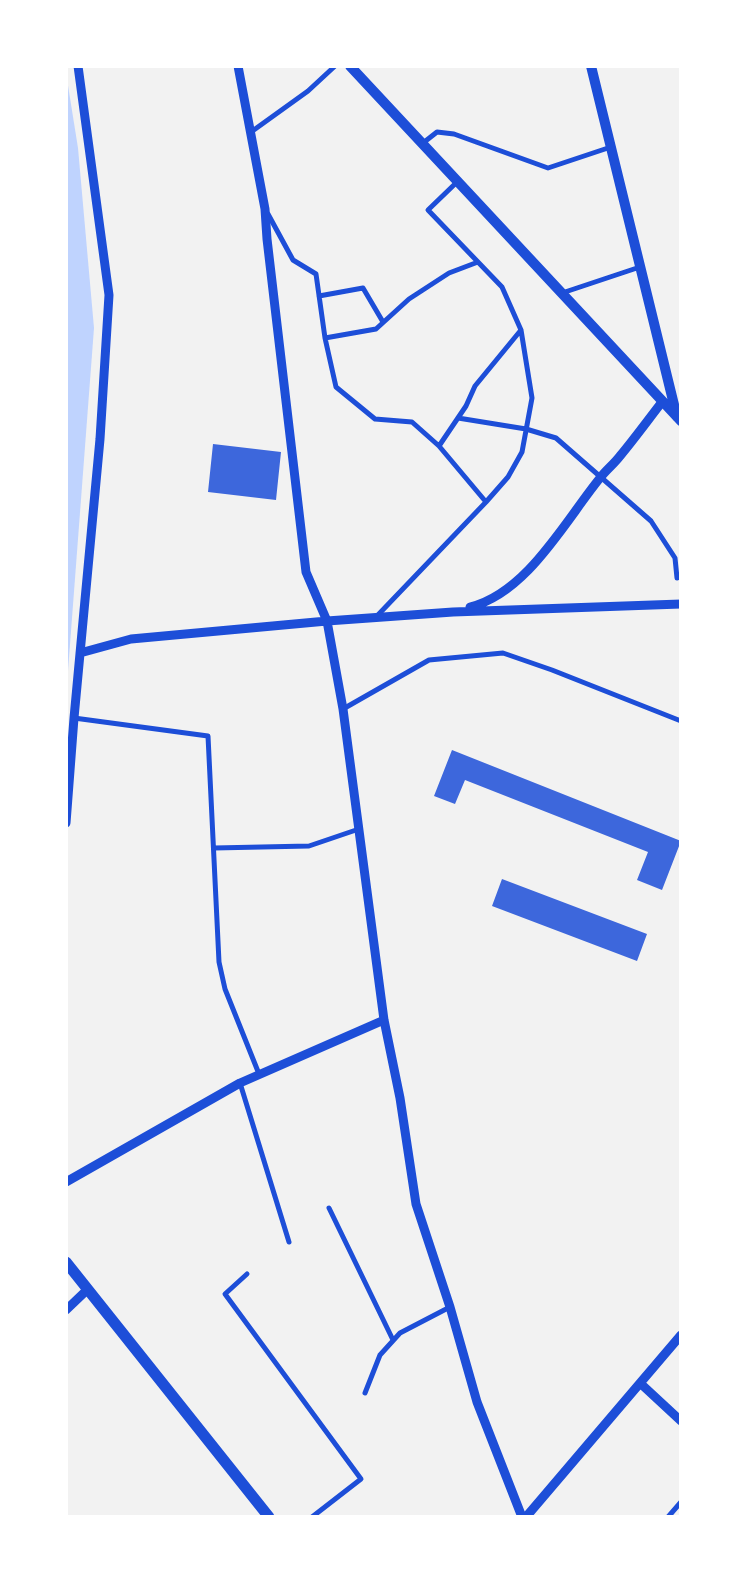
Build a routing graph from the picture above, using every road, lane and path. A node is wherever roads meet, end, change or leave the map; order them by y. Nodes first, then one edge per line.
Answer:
1 (78, 66) edge
2 (238, 66) edge
3 (335, 66) edge
4 (350, 66) edge
5 (591, 66) edge
6 (251, 132) junction
7 (422, 144) junction
8 (611, 147) junction
9 (457, 182) junction
10 (265, 209) junction
11 (478, 262) junction
12 (640, 267) junction
13 (561, 293) junction
14 (319, 296) junction
15 (383, 322) junction
16 (521, 330) junction
17 (325, 338) junction
18 (662, 402) junction
19 (458, 418) junction
20 (679, 420) edge
21 (526, 429) junction
22 (439, 446) junction
23 (601, 477) junction
24 (486, 502) junction
25 (678, 578) dead end
26 (681, 604) edge
27 (453, 612) junction
28 (375, 617) junction
29 (328, 621) junction
30 (80, 653) junction
31 (343, 709) junction
32 (74, 718) junction
33 (681, 721) edge
34 (66, 823) edge
35 (359, 830) junction
36 (214, 848) junction
37 (384, 1020) junction
38 (259, 1074) junction
39 (240, 1083) junction
40 (66, 1182) edge
41 (329, 1208) dead end
42 (289, 1242) dead end
43 (66, 1262) edge
44 (247, 1274) dead end
45 (88, 1289) junction
46 (450, 1307) junction
47 (66, 1310) edge
48 (681, 1335) edge
49 (393, 1340) junction
50 (640, 1383) junction
51 (365, 1393) dead end
52 (681, 1421) edge
53 (681, 1502) edge
54 (269, 1517) edge
55 (312, 1517) edge
56 (522, 1517) edge
57 (526, 1517) edge
58 (668, 1517) edge

1 - 30 street
2 - 6 street
3 - 6 street
4 - 7 main road
5 - 8 main road
6 - 10 street
7 - 8 street
7 - 9 main road
8 - 12 main road
9 - 11 street
9 - 13 main road
10 - 14 street
10 - 29 street
11 - 15 street
11 - 16 street
12 - 13 street
12 - 20 main road
13 - 18 main road
14 - 15 street
14 - 17 street
15 - 17 street
16 - 19 street
16 - 21 street
17 - 22 street
18 - 20 main road
18 - 23 street
19 - 21 street
19 - 22 street
21 - 23 street
21 - 24 street
22 - 24 street
23 - 25 street
23 - 27 street
24 - 28 street
26 - 27 street
27 - 28 street
28 - 29 street
29 - 30 street
29 - 31 street
30 - 32 street
31 - 33 street
31 - 35 street
32 - 34 street
32 - 36 street
35 - 36 street
35 - 37 street
36 - 38 street
37 - 38 street
37 - 46 street
38 - 39 street
39 - 40 street
39 - 42 street
41 - 49 street
43 - 45 main road
44 - 55 street
45 - 47 street
45 - 54 main road
46 - 49 street
46 - 56 street
48 - 50 street
49 - 51 street
50 - 52 street
50 - 57 street
53 - 58 street

